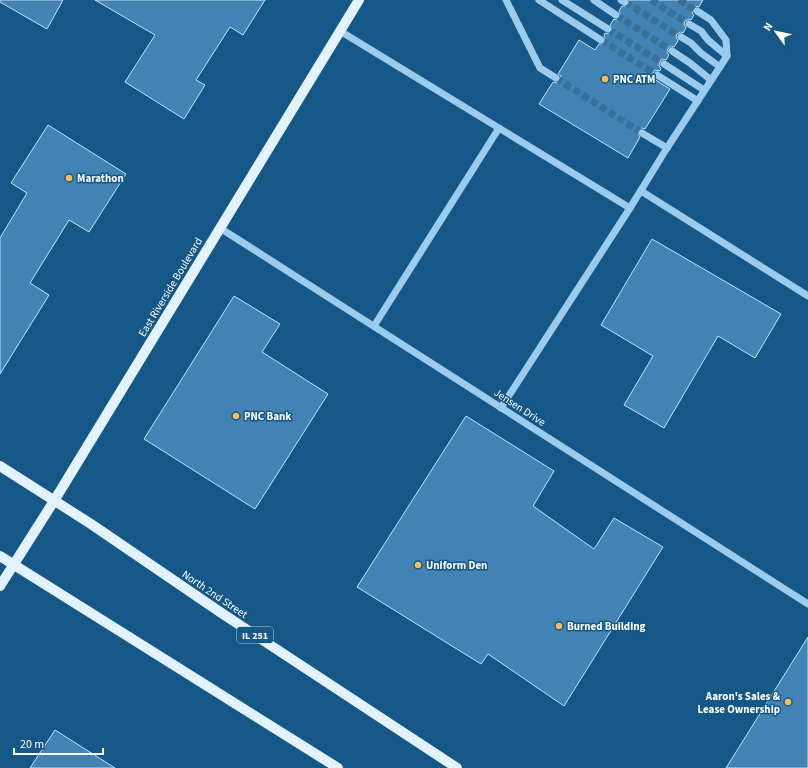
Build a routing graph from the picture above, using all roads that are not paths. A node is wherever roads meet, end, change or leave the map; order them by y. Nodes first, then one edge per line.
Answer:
1 (359, 0) edge
2 (506, 0) edge
3 (539, 0) edge
4 (562, 0) edge
5 (594, 0) edge
6 (697, 11) tunnel mouth
7 (616, 15) tunnel mouth
8 (689, 24) tunnel mouth
9 (608, 29) tunnel mouth
10 (340, 31) junction
11 (681, 37) tunnel mouth
12 (601, 40) tunnel mouth
13 (672, 51) tunnel mouth
14 (727, 56) junction
15 (664, 64) tunnel mouth
16 (720, 67) junction
17 (657, 75) tunnel mouth
18 (556, 78) tunnel mouth
19 (711, 80) junction
20 (704, 90) junction
21 (698, 101) junction
22 (499, 128) junction
23 (642, 133) tunnel mouth
24 (667, 148) junction
25 (641, 191) junction
26 (630, 208) junction
27 (220, 228) junction
28 (808, 296) edge
29 (374, 326) junction
30 (501, 408) junction
31 (0, 466) edge
32 (54, 501) junction
33 (0, 556) edge
34 (13, 565) junction
35 (0, 586) edge
36 (808, 604) edge
37 (338, 768) edge
38 (457, 768) edge

1 - 10 main road, East Riverside Boulevard
2 - 18 street
3 - 12 street
4 - 9 street
5 - 7 street
6 - 14 street
8 - 14 street
10 - 22 street
10 - 27 main road, East Riverside Boulevard
11 - 16 street
13 - 19 street
14 - 16 street
15 - 20 street
16 - 19 street
17 - 21 street
19 - 20 street
20 - 21 street
21 - 24 street
22 - 26 street
22 - 29 street
23 - 24 street
24 - 25 street
25 - 26 street
25 - 28 street
26 - 30 street
27 - 29 street, Jensen Drive
27 - 32 main road, East Riverside Boulevard
29 - 30 street, Jensen Drive
30 - 36 street, Jensen Drive
31 - 32 main road, North 2nd Street / IL 251
32 - 34 main road, East Riverside Boulevard
32 - 38 main road, North 2nd Street / IL 251
33 - 34 main road
34 - 35 main road, East Riverside Boulevard
34 - 37 main road

